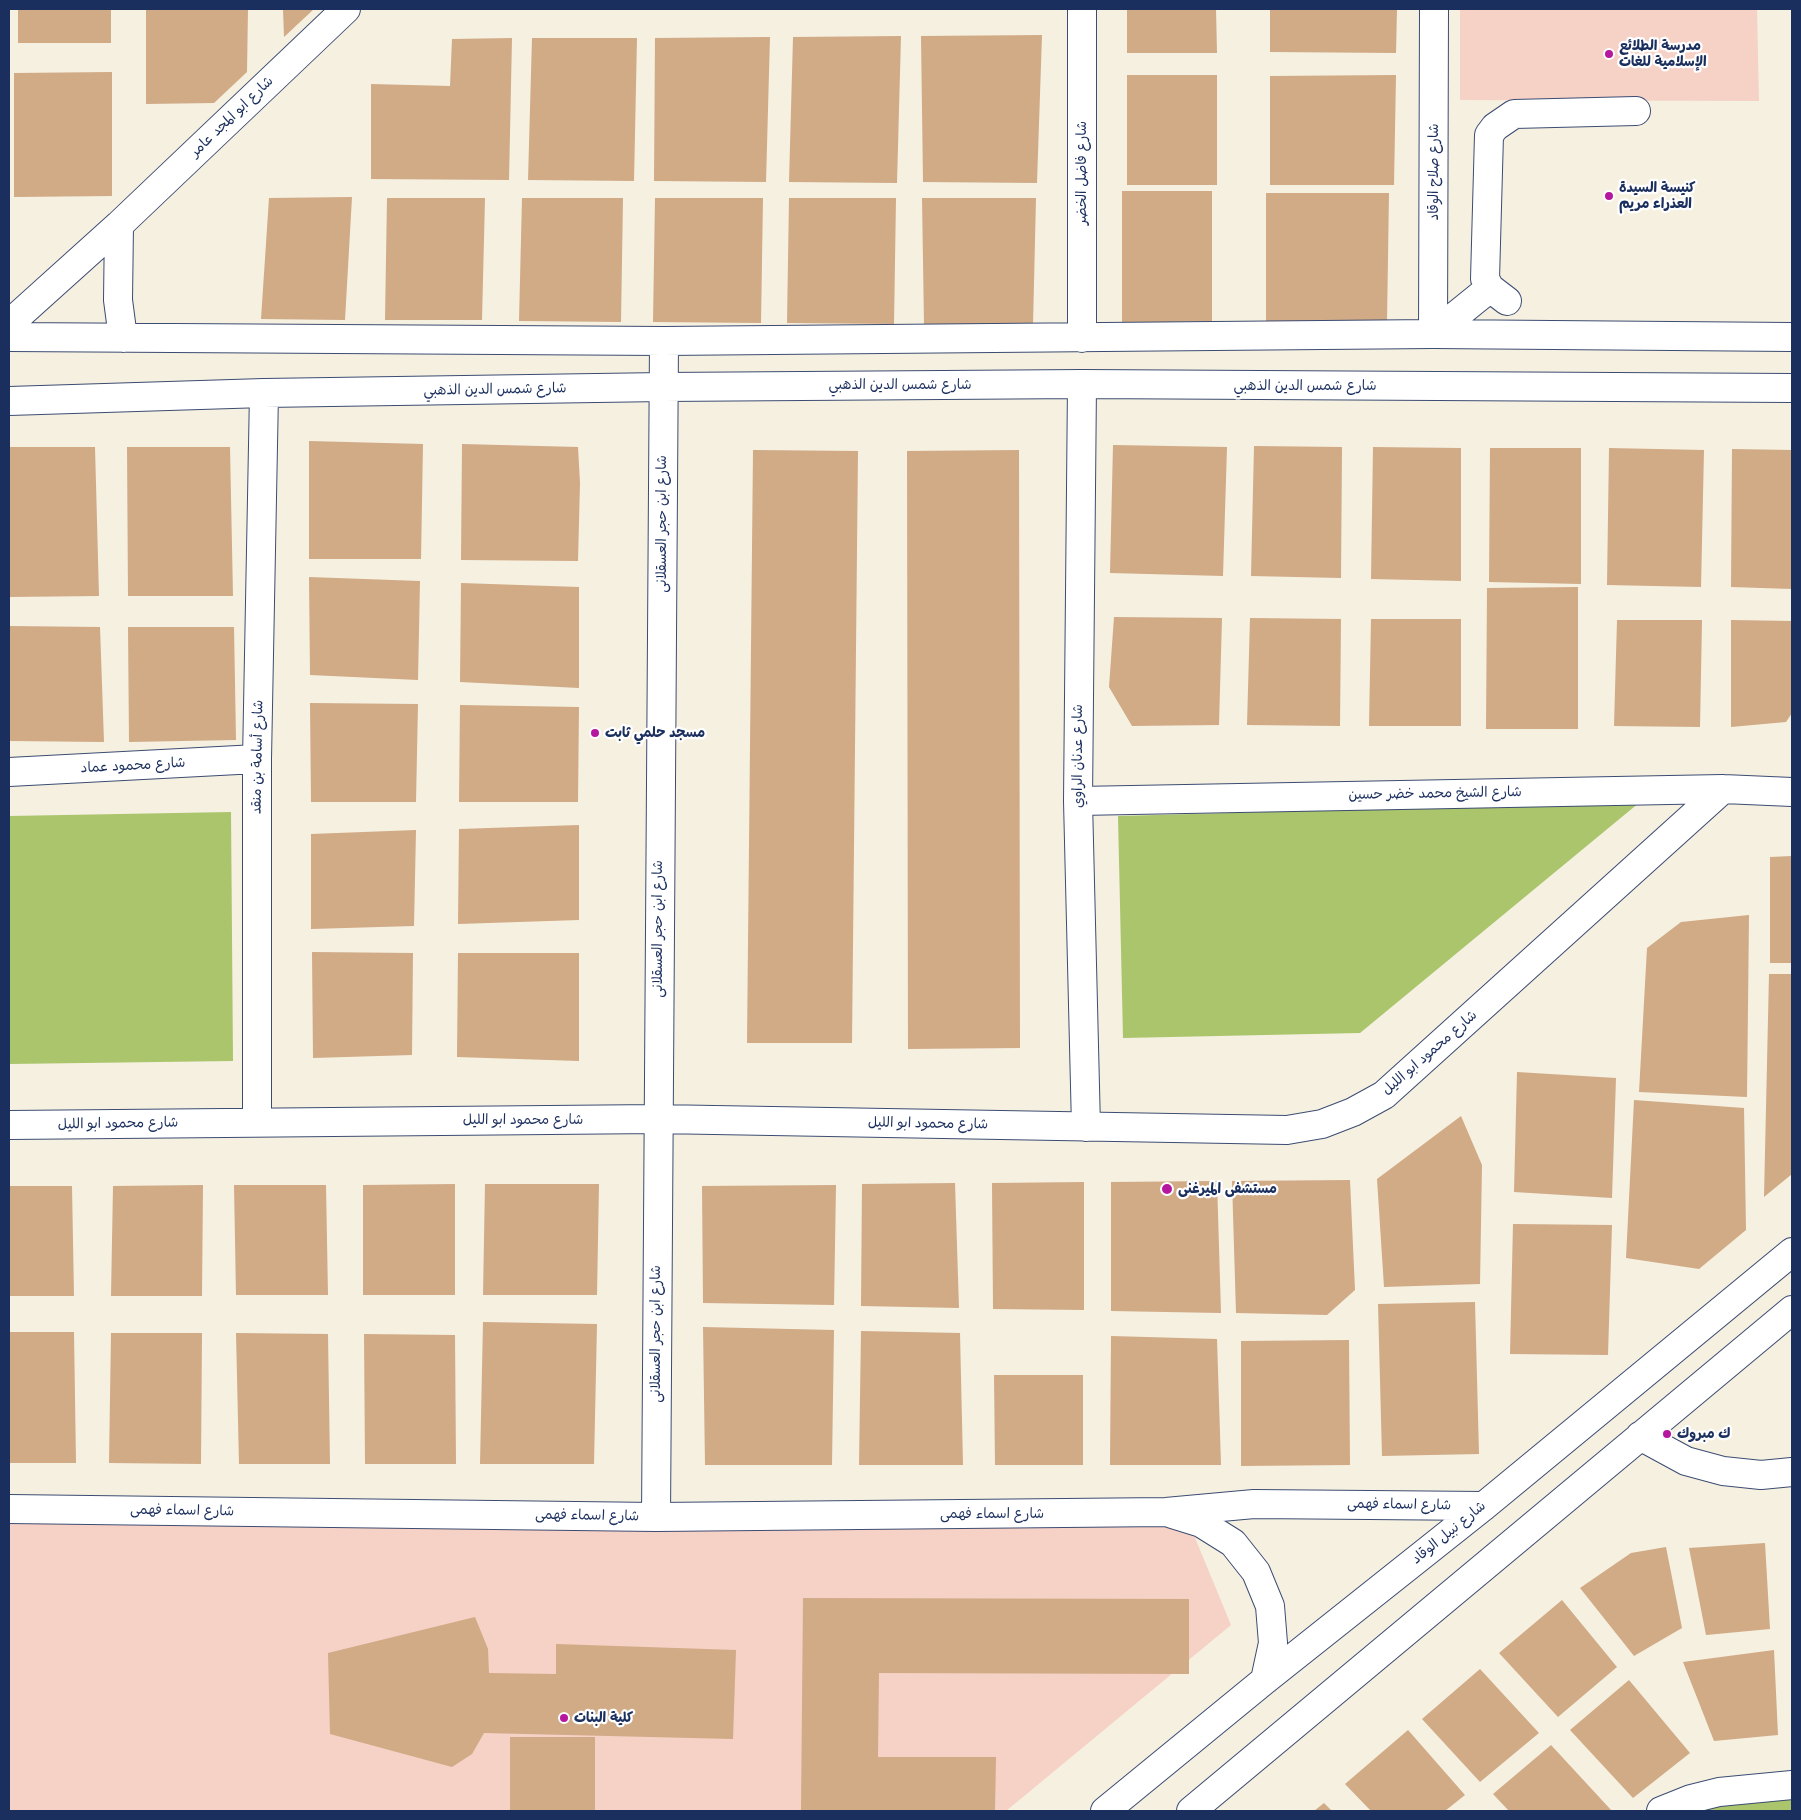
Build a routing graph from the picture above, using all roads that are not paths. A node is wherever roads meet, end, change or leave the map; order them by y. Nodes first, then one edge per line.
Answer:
1 (346, 9) edge
2 (1082, 9) edge
3 (1434, 9) edge
4 (1636, 111) dead end
5 (119, 225) junction
6 (9, 324) edge
7 (1433, 334) junction
8 (9, 337) edge
9 (1792, 337) edge
10 (123, 338) junction
11 (1082, 338) junction
12 (664, 341) junction
13 (1082, 384) junction
14 (663, 387) junction
15 (1792, 388) edge
16 (264, 394) junction
17 (9, 401) edge
18 (258, 759) junction
19 (9, 772) edge
20 (1723, 789) junction
21 (1792, 792) edge
22 (1078, 802) junction
23 (657, 1119) junction
24 (257, 1121) junction
25 (9, 1125) edge
26 (1086, 1127) junction
27 (1792, 1252) edge
28 (1792, 1310) edge
29 (1640, 1436) junction
30 (1792, 1472) edge
31 (1484, 1506) junction
32 (9, 1509) edge
33 (1166, 1512) junction
34 (656, 1516) junction
35 (1265, 1680) junction
36 (1792, 1785) edge
37 (1105, 1811) edge
38 (1192, 1811) edge
39 (1661, 1811) edge

1 - 5 street, شارع ابو المجد عامر
2 - 11 street, شارع فاضل الخضر
3 - 7 street, شارع صلاح الوقاد
4 - 7 street
5 - 6 street, شارع ابو المجد عامر
5 - 10 street
7 - 9 street
7 - 11 street
8 - 10 street
10 - 12 street
11 - 12 street
12 - 14 street, شارع ابن حجر العسقلانى
13 - 14 street, شارع شمس الدين الذهبي
13 - 15 street, شارع شمس الدين الذهبي
13 - 22 street, شارع عدنان الراوي
14 - 16 street, شارع شمس الدين الذهبي
14 - 23 street, شارع ابن حجر العسقلانى
16 - 17 street, شارع شمس الدين الذهبي
16 - 18 street, شارع أسامة بن منقد
18 - 19 street, شارع محمود عماد
18 - 24 street, شارع أسامة بن منقد
20 - 21 street, شارع الشيخ محمد خضر حسين
20 - 22 street, شارع الشيخ محمد خضر حسين
20 - 26 street, شارع محمود ابو الليل
22 - 26 street, شارع عدنان الراوي
23 - 24 street, شارع محمود ابو الليل
23 - 26 street, شارع محمود ابو الليل
23 - 34 street, شارع ابن حجر العسقلانى
24 - 25 street, شارع محمود ابو الليل
27 - 31 street, شارع نبيل الوقاد
28 - 29 street
29 - 30 street
29 - 38 street
31 - 33 street, شارع اسماء فهمى
31 - 35 street, شارع نبيل الوقاد
32 - 34 street, شارع اسماء فهمى
33 - 34 street, شارع اسماء فهمى
33 - 35 street, شارع اسماء فهمى
35 - 37 street, شارع نبيل الوقاد
36 - 39 street

